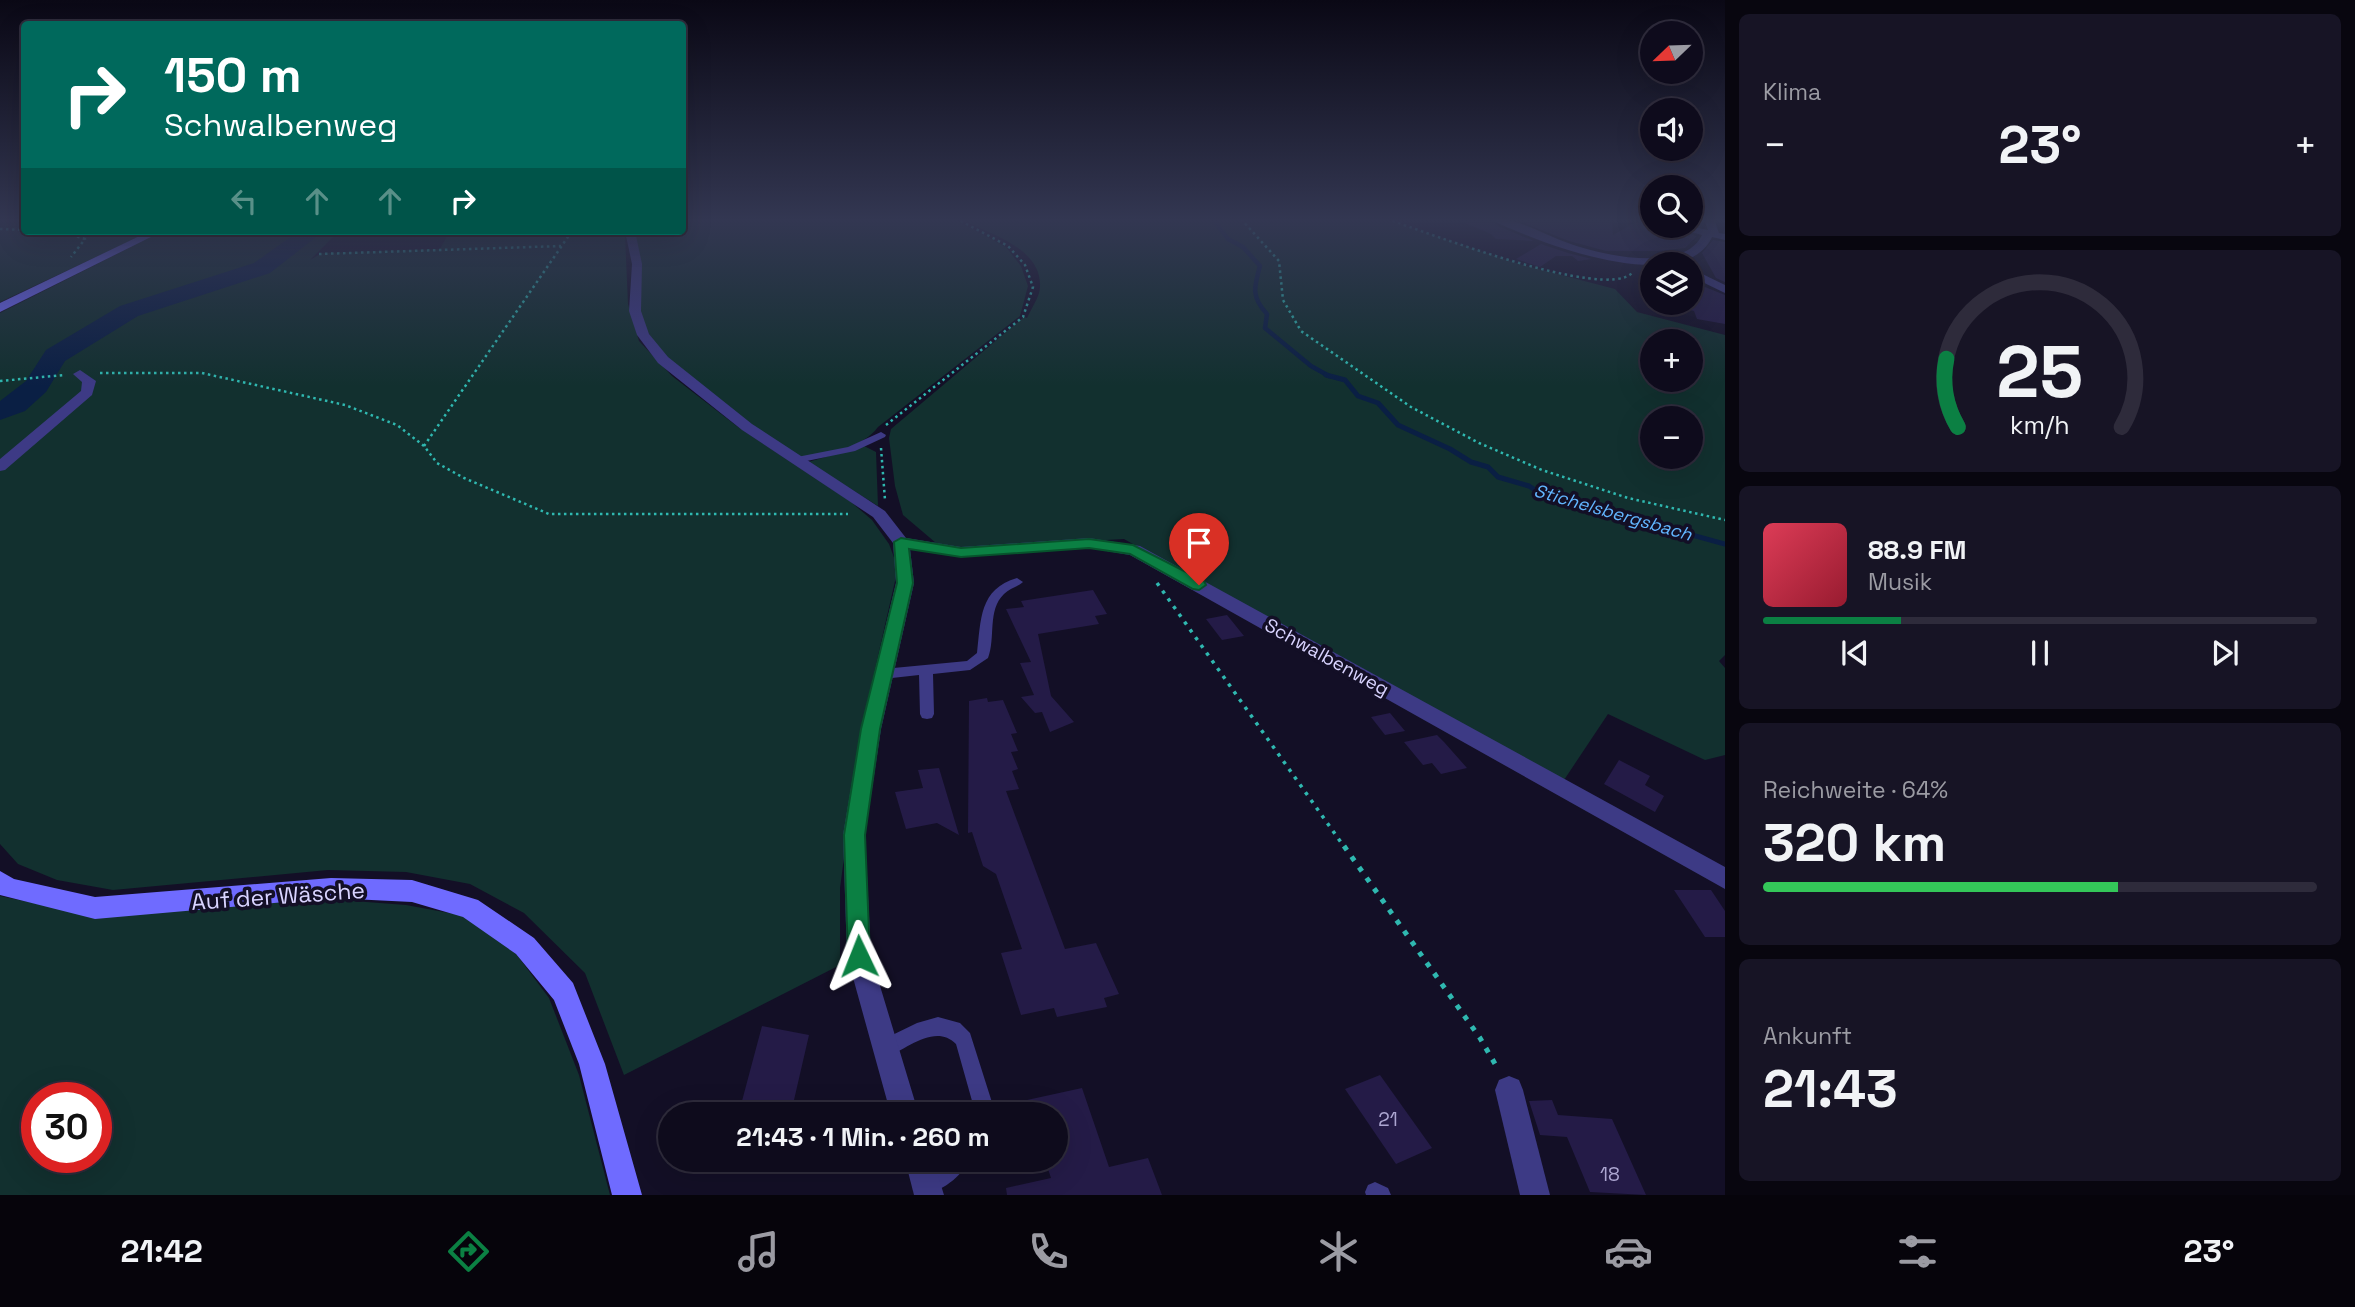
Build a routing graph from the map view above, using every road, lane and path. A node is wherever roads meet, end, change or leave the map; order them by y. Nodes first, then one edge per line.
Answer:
1 (57, 275) edge
2 (64, 275) edge
3 (541, 275) edge
4 (636, 275) edge
5 (1029, 275) edge
6 (1280, 275) edge
7 (1571, 275) edge
8 (1629, 275) edge
9 (57, 278) junction
10 (1703, 278) edge
11 (1725, 290) edge
12 (0, 308) edge
13 (80, 374) joint
14 (53, 376) dead end
15 (0, 381) edge
16 (881, 435) junction
17 (424, 446) junction
18 (797, 460) junction
19 (0, 467) edge
20 (878, 514) junction
21 (1725, 520) edge
22 (901, 542) junction
23 (1133, 550) junction
24 (1017, 582) dead end
25 (926, 670) junction
26 (883, 674) junction
27 (927, 714) dead end
28 (1725, 879) edge
29 (0, 881) edge
30 (885, 1049) junction
31 (1509, 1090) joint
32 (901, 1102) edge
33 (982, 1102) edge
34 (948, 1172) edge
35 (925, 1180) edge
36 (627, 1195) edge
37 (1535, 1195) edge

1 - 9 path
2 - 9 street
3 - 17 path
4 - 18 street
5 - 16 path
6 - 21 path
7 - 8 path
9 - 12 street
10 - 11 street
13 - 17 path
13 - 19 street
14 - 15 path
16 - 18 lane
16 - 22 path
17 - 20 path
18 - 20 street
20 - 22 street
22 - 23 street, Schwalbenweg
22 - 26 street
23 - 28 street, Schwalbenweg
23 - 31 path
24 - 25 lane
25 - 26 lane
25 - 27 lane
26 - 30 street
29 - 36 street, Auf der Wäsche
30 - 32 street
30 - 33 lane
31 - 37 street
34 - 35 lane

